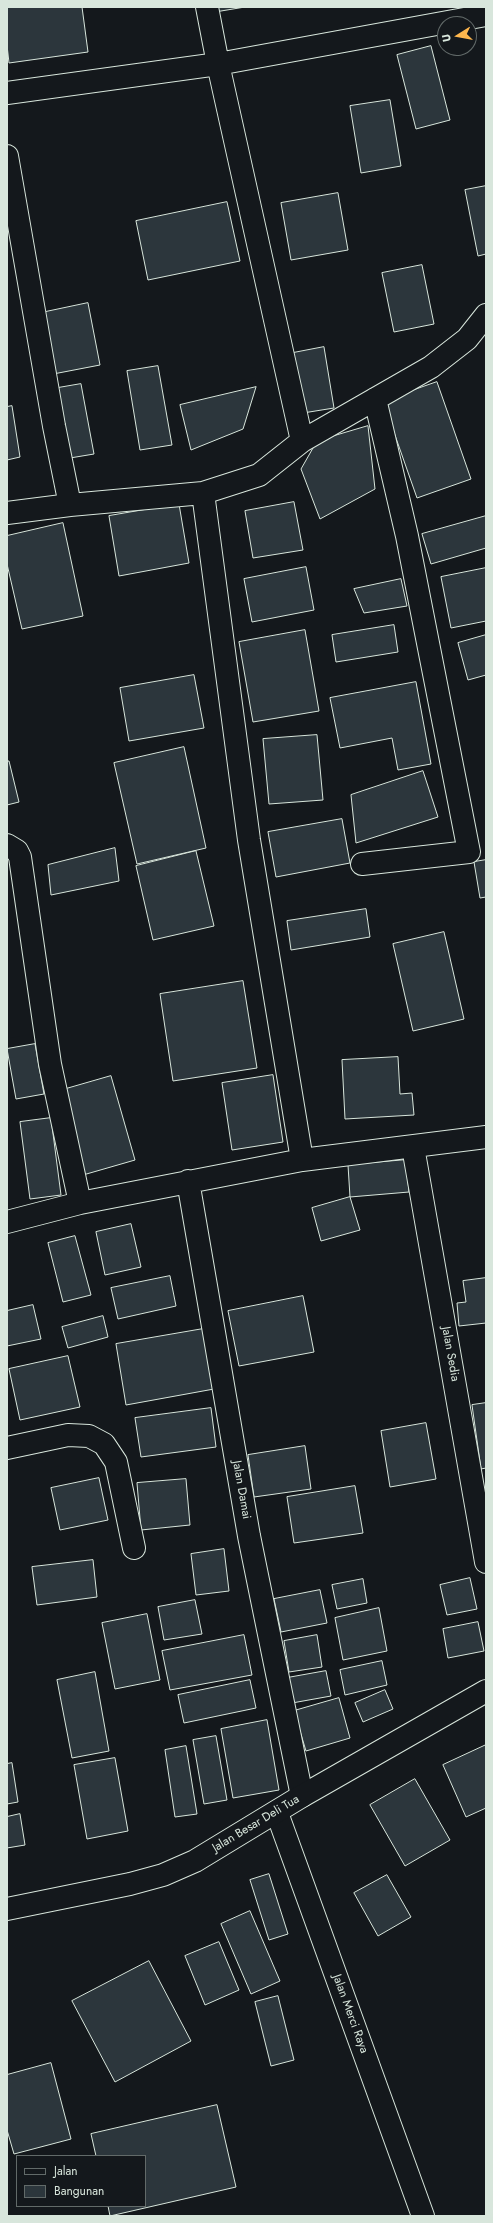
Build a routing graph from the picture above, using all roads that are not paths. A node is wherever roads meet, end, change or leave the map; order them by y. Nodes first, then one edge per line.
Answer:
1 (207, 7) edge
2 (486, 14) edge
3 (218, 64) junction
4 (7, 93) edge
5 (7, 156) edge
6 (486, 315) edge
7 (375, 399) junction
8 (302, 441) junction
9 (203, 493) junction
10 (70, 505) junction
11 (7, 513) edge
12 (7, 845) edge
13 (362, 864) dead end
14 (486, 1137) edge
15 (413, 1147) junction
16 (302, 1160) junction
17 (188, 1182) junction
18 (80, 1203) junction
19 (7, 1222) edge
20 (7, 1448) edge
21 (134, 1548) dead end
22 (486, 1562) edge
23 (486, 1691) edge
24 (302, 1796) junction
25 (277, 1813) junction
26 (7, 1909) edge
27 (423, 2216) edge

1 - 3 street
2 - 3 street
3 - 4 street
3 - 8 street
5 - 10 street
6 - 7 street
7 - 8 street
7 - 13 street
8 - 9 street
9 - 10 street
9 - 16 street
10 - 11 street
12 - 18 street
14 - 15 street
15 - 16 street
15 - 22 street, Jalan Sedia
16 - 17 street
17 - 18 street
17 - 24 street, Jalan Damai
18 - 19 street
20 - 21 street
23 - 24 street, Jalan Besar Deli Tua
24 - 25 street, Jalan Besar Deli Tua
25 - 26 street, Jalan Besar Deli Tua
25 - 27 street, Jalan Merci Raya

